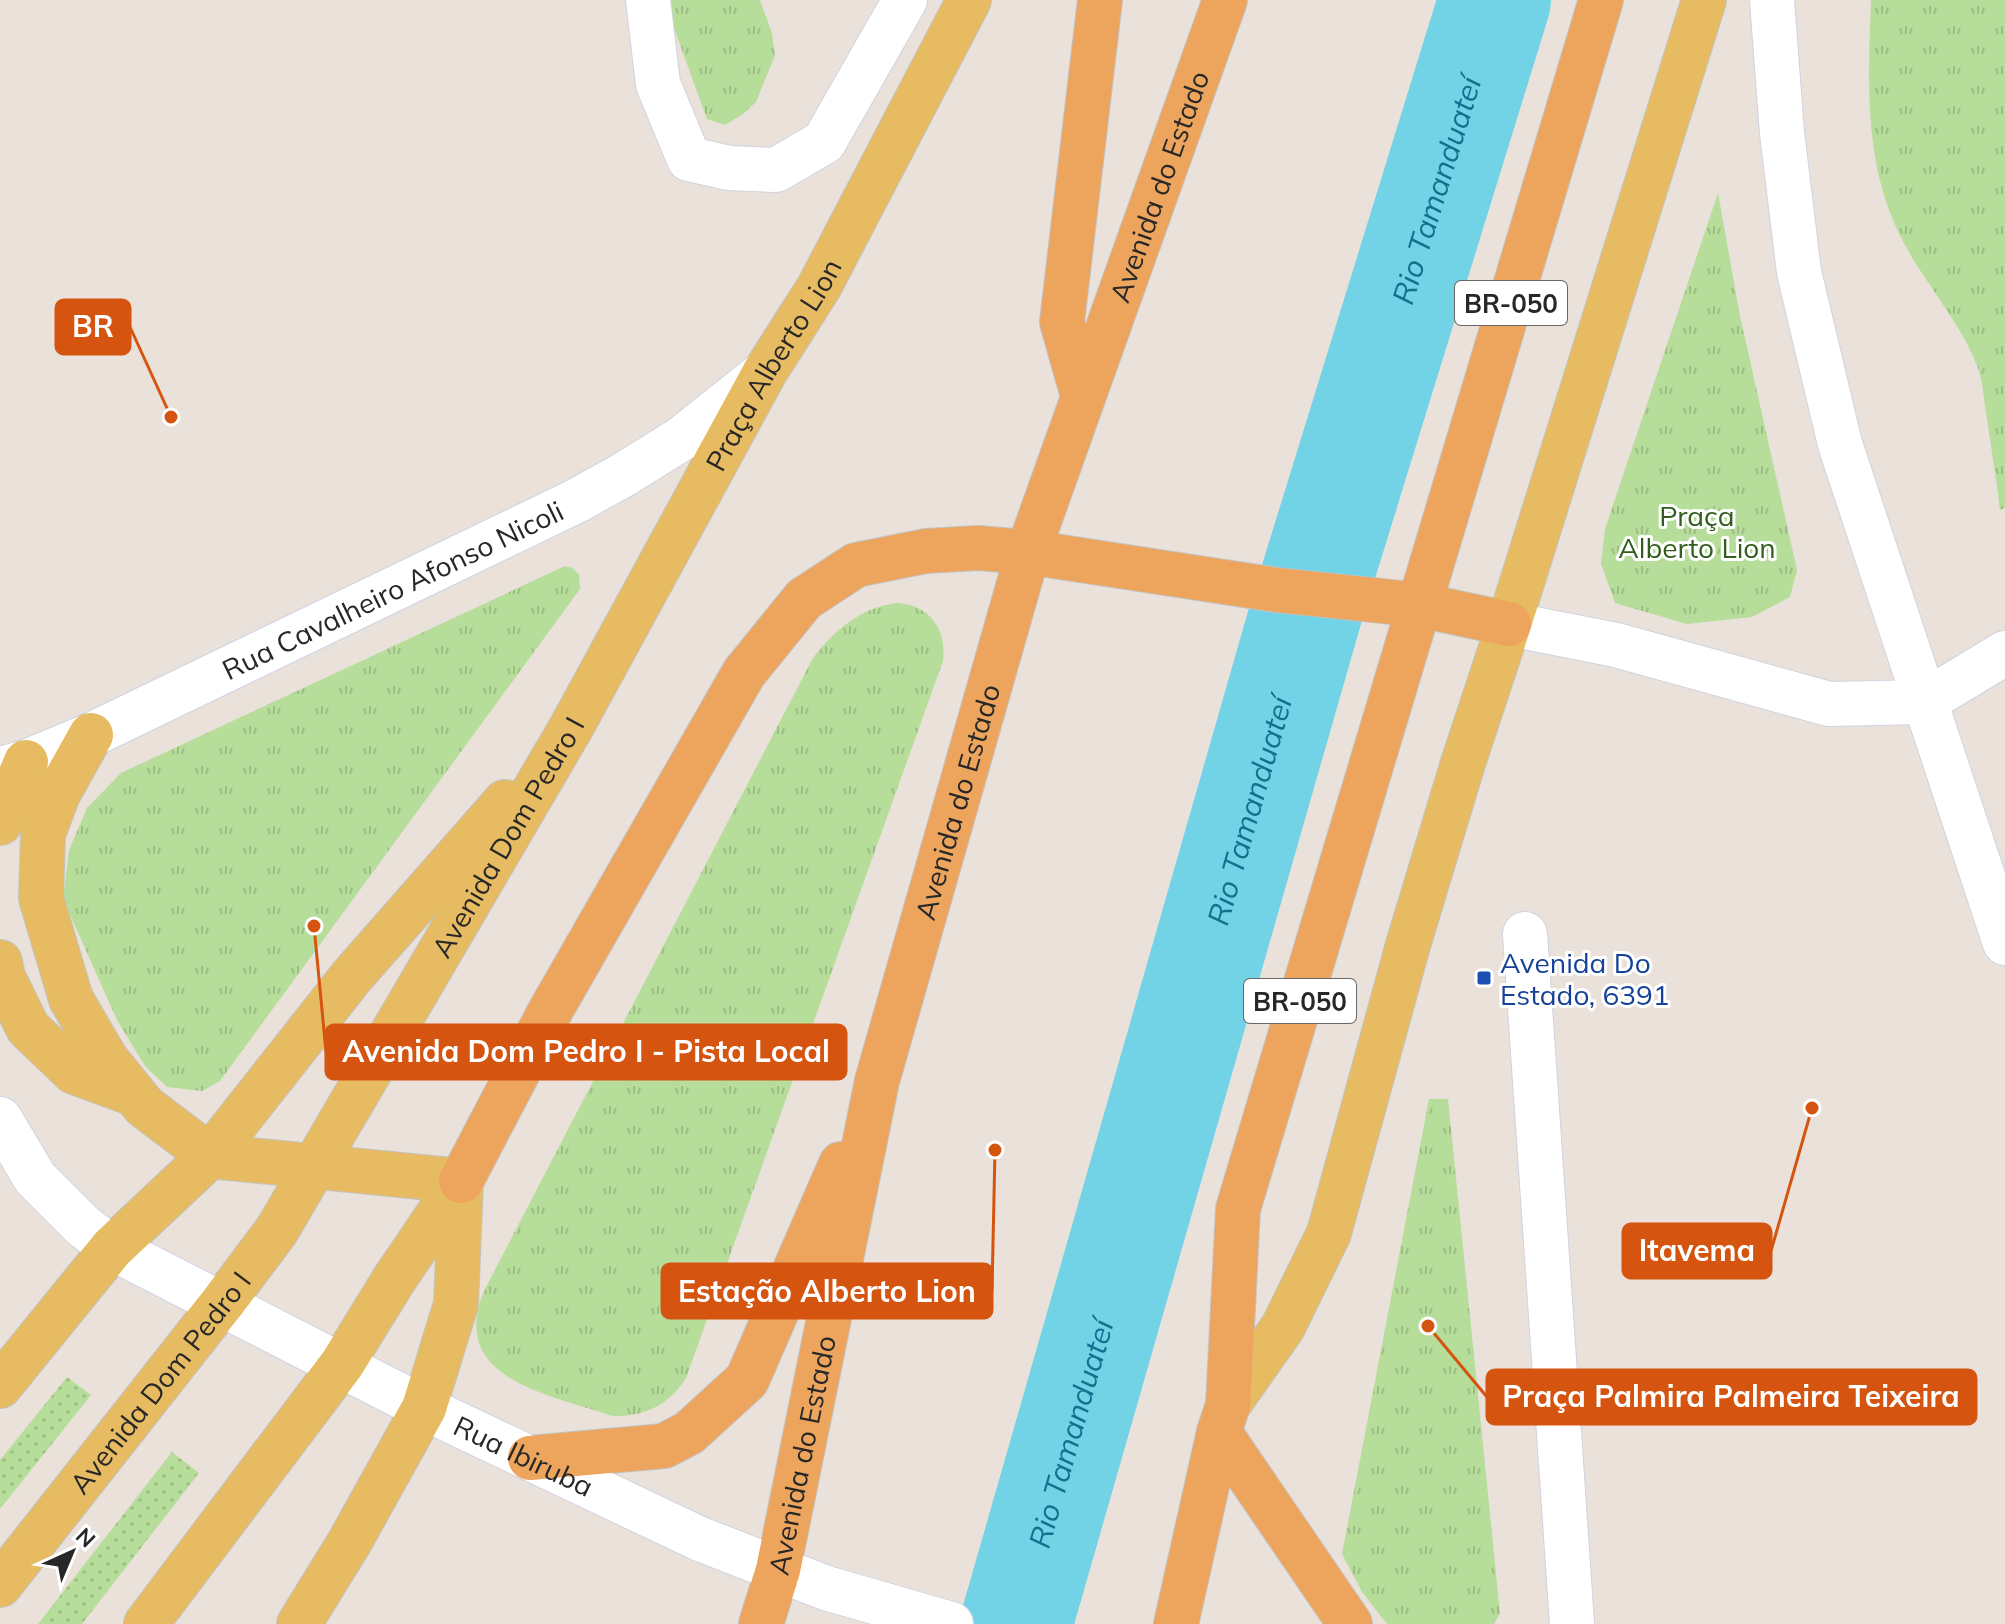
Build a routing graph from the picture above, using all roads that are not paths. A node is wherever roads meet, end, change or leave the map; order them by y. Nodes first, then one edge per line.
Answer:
1 (648, 0) edge
2 (905, 0) edge
3 (969, 0) edge
4 (1100, 0) edge
5 (1225, 0) edge
6 (1601, 0) edge
7 (1704, 0) edge
8 (1772, 0) edge
9 (765, 372) junction
10 (1083, 396) junction
11 (1028, 552) junction
12 (1420, 605) junction
13 (1509, 624) junction
14 (2005, 653) edge
15 (1924, 702) junction
16 (572, 726) junction
17 (91, 735) junction
18 (13, 765) edge
19 (0, 823) edge
20 (1525, 934) dead end
21 (2005, 943) edge
22 (0, 962) edge
23 (877, 1081) junction
24 (134, 1094) junction
25 (0, 1119) edge
26 (210, 1156) junction
27 (313, 1166) junction
28 (461, 1181) junction
29 (112, 1248) junction
30 (223, 1302) junction
31 (342, 1364) junction
32 (0, 1386) edge
33 (424, 1408) junction
34 (1223, 1418) junction
35 (530, 1458) junction
36 (778, 1570) junction
37 (0, 1585) edge
38 (146, 1624) edge
39 (299, 1624) edge
40 (761, 1624) edge
41 (951, 1624) edge
42 (1176, 1624) edge
43 (1350, 1624) edge
44 (1572, 1624) edge

1 - 2 street
3 - 9 main road, Praça Alberto Lion
4 - 10 highway
5 - 10 highway, Avenida do Estado
6 - 12 highway, BR-050
7 - 13 main road
8 - 15 street
9 - 16 main road, Praça Alberto Lion
9 - 17 street, Rua Cavalheiro Afonso Nicoli
10 - 11 highway, Avenida do Estado
11 - 12 highway
11 - 23 highway, Avenida do Estado
11 - 28 highway
12 - 13 highway
12 - 34 highway, BR-050
13 - 15 street
13 - 34 main road
14 - 15 street
15 - 21 street
16 - 26 main road, Avenida Dom Pedro I
16 - 27 main road, Avenida Dom Pedro I
17 - 18 street, Rua Cavalheiro Afonso Nicoli
17 - 24 main road
18 - 19 main road
20 - 44 street
22 - 24 main road
23 - 35 highway
23 - 36 highway, Avenida do Estado
24 - 26 main road
25 - 29 street, Rua Ibiruba
26 - 27 main road
26 - 29 main road, Avenida Dom Pedro I
27 - 28 main road
27 - 30 main road, Avenida Dom Pedro I
28 - 31 main road
28 - 33 main road
29 - 30 street, Rua Ibiruba
29 - 32 main road, Avenida Dom Pedro I
30 - 31 street, Rua Ibiruba
30 - 37 main road, Avenida Dom Pedro I
31 - 33 street, Rua Ibiruba
31 - 38 main road
33 - 35 street, Rua Ibiruba
33 - 39 main road
34 - 42 highway, BR-050
34 - 43 highway
35 - 36 street, Rua Ibiruba
36 - 40 highway, Avenida do Estado
36 - 41 street, Rua Ibiruba

